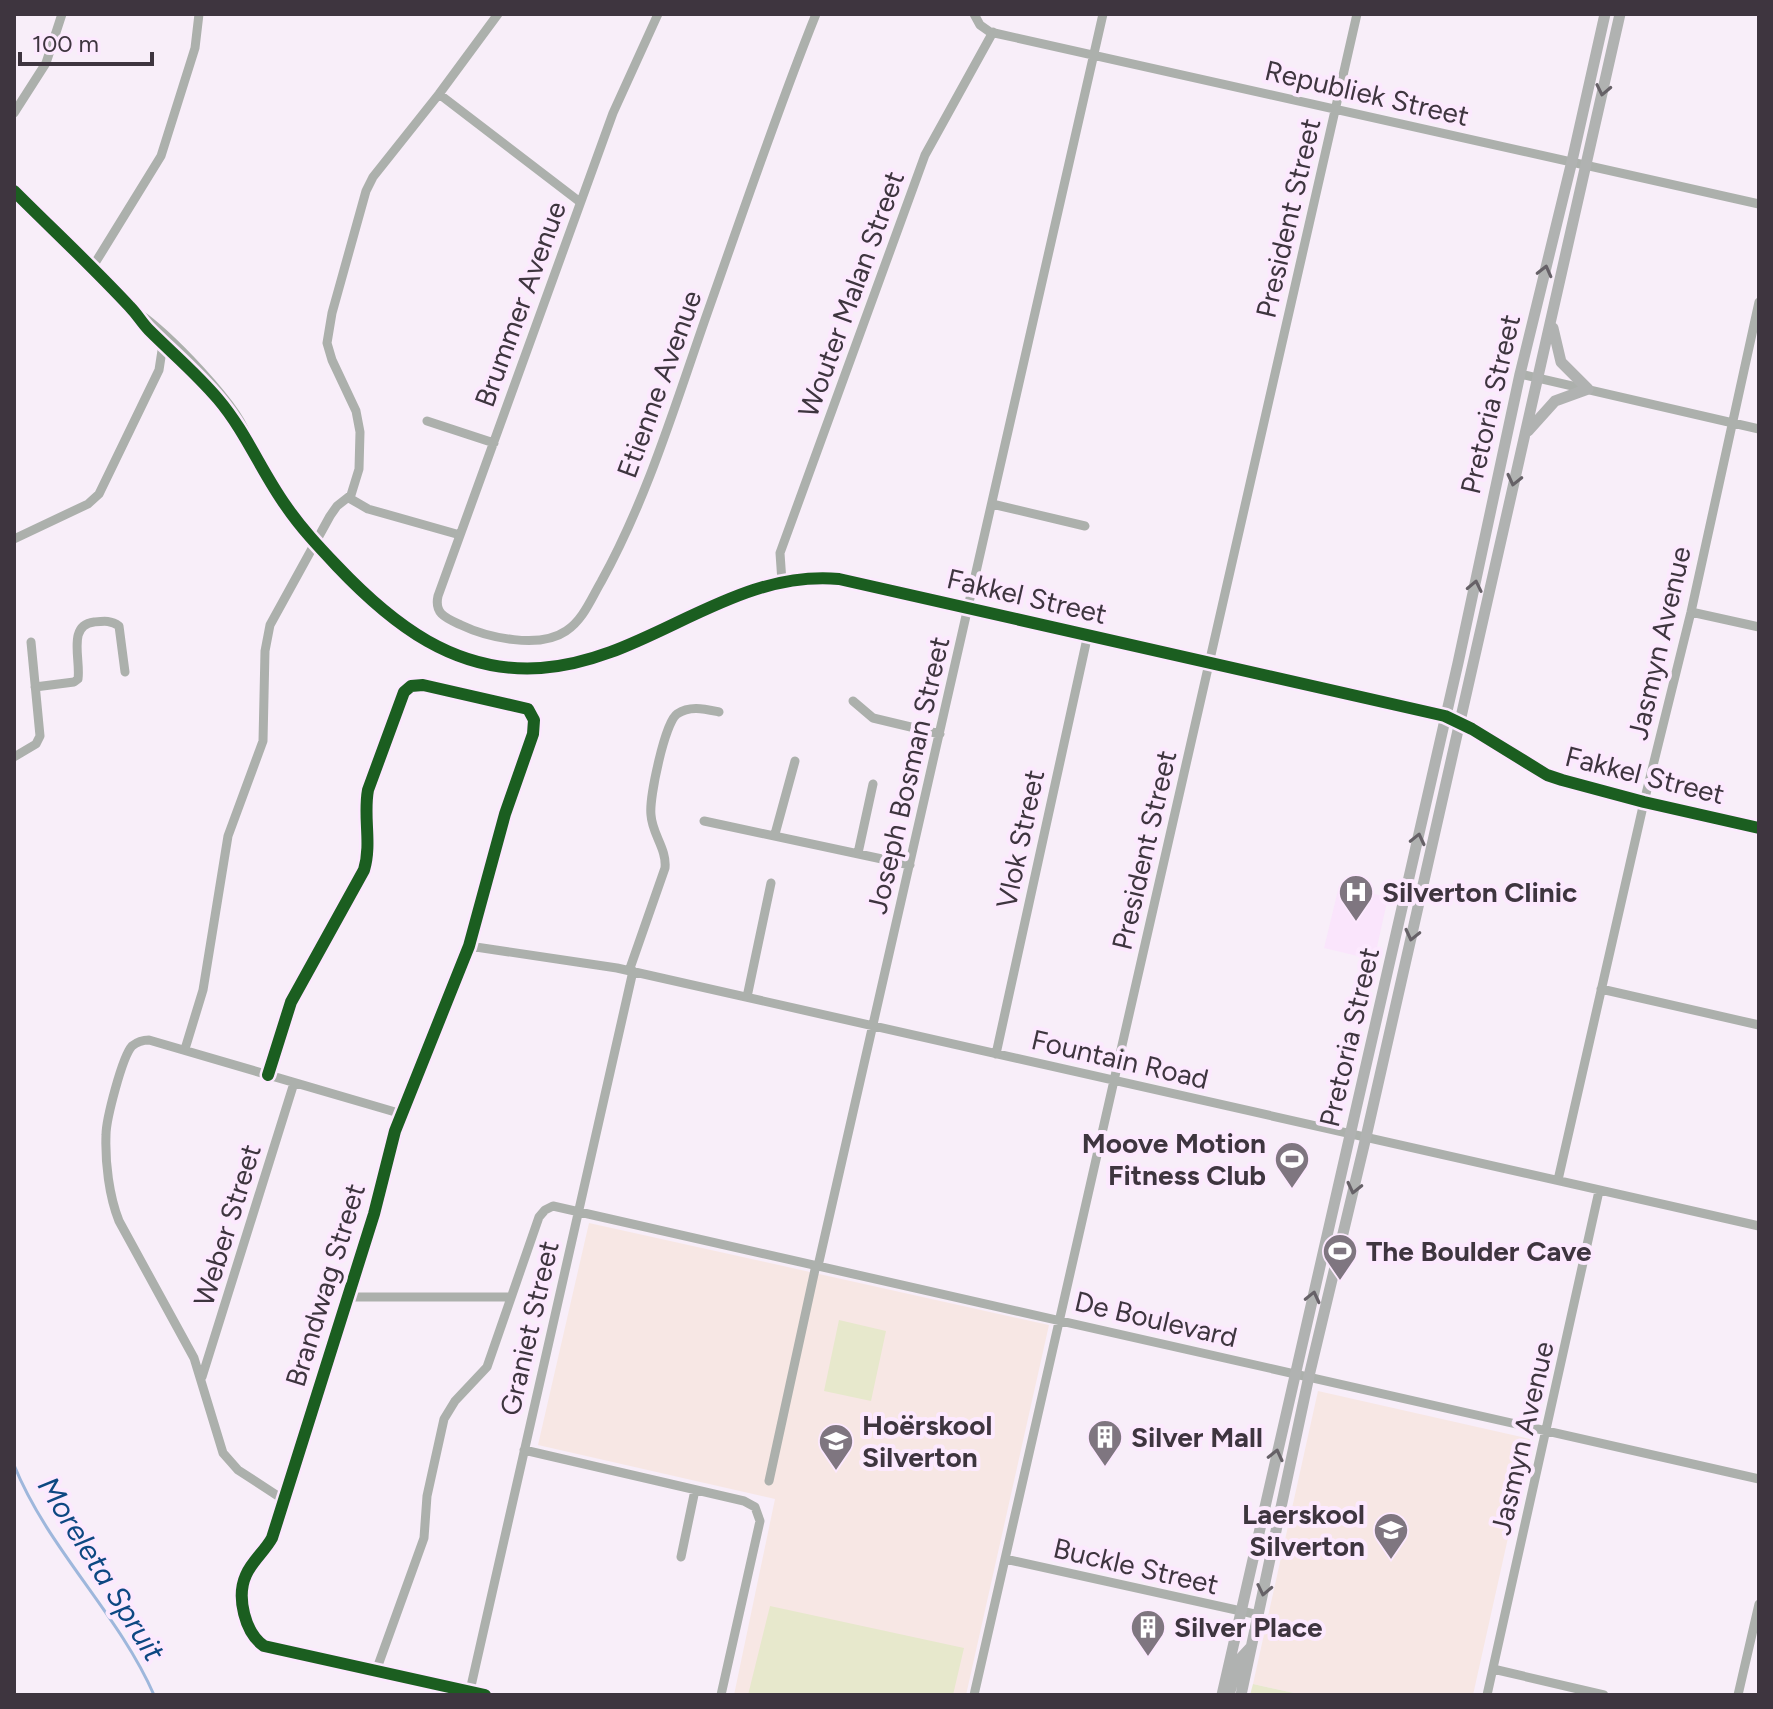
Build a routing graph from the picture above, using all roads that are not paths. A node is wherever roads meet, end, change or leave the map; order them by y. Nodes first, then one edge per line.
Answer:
1 (62, 14) edge
2 (199, 14) edge
3 (498, 14) edge
4 (658, 14) edge
5 (816, 14) edge
6 (974, 14) edge
7 (1103, 14) edge
8 (1357, 14) edge
9 (1605, 14) edge
10 (1620, 14) edge
11 (993, 32) junction
12 (1094, 55) junction
13 (439, 94) junction
14 (1336, 108) junction
15 (14, 113) edge
16 (1572, 161) junction
17 (1587, 165) junction
18 (14, 191) edge
19 (580, 202) junction
20 (1759, 204) edge
21 (92, 268) junction
22 (1759, 302) edge
23 (133, 310) junction
24 (1551, 320) junction
25 (163, 344) junction
26 (181, 362) junction
27 (159, 370) junction
28 (1520, 374) junction
29 (1538, 378) junction
30 (1588, 389) junction
31 (427, 421) dead end
32 (1731, 423) junction
33 (1759, 429) edge
34 (1525, 435) junction
35 (247, 439) junction
36 (494, 443) junction
37 (349, 498) junction
38 (992, 504) junction
39 (1085, 526) dead end
40 (460, 535) junction
41 (14, 539) edge
42 (315, 542) junction
43 (782, 582) junction
44 (968, 607) junction
45 (1691, 612) junction
46 (440, 613) joint
47 (1759, 627) edge
48 (1088, 634) junction
49 (31, 642) dead end
50 (1210, 662) junction
51 (125, 672) dead end
52 (35, 687) junction
53 (853, 701) dead end
54 (719, 712) dead end
55 (1445, 716) junction
56 (1460, 722) junction
57 (940, 734) junction
58 (14, 757) edge
59 (795, 761) dead end
60 (873, 784) dead end
61 (1644, 802) junction
62 (704, 821) dead end
63 (1759, 828) edge
64 (775, 834) junction
65 (858, 853) junction
66 (910, 865) junction
67 (771, 883) dead end
68 (469, 946) junction
69 (631, 971) junction
70 (1601, 989) junction
71 (747, 997) junction
72 (1759, 1025) edge
73 (873, 1026) junction
74 (185, 1049) junction
75 (996, 1054) junction
76 (268, 1075) junction
77 (1113, 1080) junction
78 (294, 1083) junction
79 (402, 1114) junction
80 (1351, 1134) junction
81 (1366, 1137) junction
82 (1558, 1180) junction
83 (1599, 1191) junction
84 (579, 1211) junction
85 (1759, 1226) edge
86 (817, 1265) junction
87 (347, 1297) junction
88 (511, 1297) junction
89 (1058, 1320) junction
90 (1295, 1373) junction
91 (1309, 1376) junction
92 (202, 1379) junction
93 (1546, 1430) junction
94 (524, 1450) junction
95 (1759, 1479) edge
96 (769, 1481) dead end
97 (695, 1490) junction
98 (284, 1500) junction
99 (681, 1557) dead end
100 (1005, 1559) junction
101 (1759, 1604) edge
102 (1241, 1612) junction
103 (1259, 1615) junction
104 (1251, 1646) junction
105 (1493, 1669) junction
106 (376, 1671) junction
107 (470, 1693) edge
108 (485, 1695) edge
109 (721, 1695) edge
110 (974, 1695) edge
111 (1222, 1695) edge
112 (1229, 1695) edge
113 (1241, 1695) edge
114 (1487, 1695) edge
115 (1604, 1695) edge
116 (1738, 1695) edge

1 - 15 street
2 - 21 street
3 - 13 street
4 - 19 street, Brummer Avenue
5 - 46 street, Etienne Avenue
6 - 11 street
7 - 12 street, Joseph Bosman Street
8 - 14 street, President Street
9 - 16 main road, Pretoria Street
10 -> 17 main road, Pretoria Street
11 - 12 street, Republiek Street
11 - 43 street, Wouter Malan Street
12 - 14 street, Republiek Street
12 - 38 street, Joseph Bosman Street
13 - 19 street
13 - 37 street
14 - 16 street, Republiek Street
14 - 50 street, President Street
16 - 17 street, Republiek Street
28 -> 16 main road, Pretoria Street
17 - 20 street, Republiek Street
17 - 24 main road, Pretoria Street
18 - 21 street
19 - 36 street, Brummer Avenue
21 - 23 street
22 - 32 street, Jasmyn Avenue
23 - 25 street
23 - 35 street
24 - 29 main road, Pretoria Street
24 - 30 main road
25 - 26 street
25 - 27 street
26 - 27 street
26 - 35 street
27 - 41 street
28 - 29 street
55 -> 28 main road, Pretoria Street
29 - 30 street
29 - 34 main road, Pretoria Street
30 - 32 street
30 - 34 main road
31 - 36 street
32 - 33 street
32 - 45 street, Jasmyn Avenue
34 -> 56 main road, Pretoria Street
35 - 42 street, Fakkel Street
36 - 40 street, Brummer Avenue
37 - 40 street
37 - 42 street
38 - 39 street
38 - 44 street, Joseph Bosman Street
40 - 46 street, Brummer Avenue
42 - 43 street, Fakkel Street
42 - 74 street
43 - 44 street, Fakkel Street
44 - 48 street, Fakkel Street
44 - 57 street, Joseph Bosman Street
45 - 47 street
45 - 61 street, Jasmyn Avenue
48 - 50 street, Fakkel Street
48 - 75 street, Vlok Street
49 - 52 street
50 - 55 street, Fakkel Street
50 - 77 street, President Street
51 - 52 street
52 - 58 street
53 - 57 street
54 - 69 street, Graniet Street
55 - 56 street, Fakkel Street
80 -> 55 main road, Pretoria Street
56 - 61 street, Fakkel Street
56 -> 81 main road, Pretoria Street
57 - 66 street, Joseph Bosman Street
59 - 64 street
60 - 65 street
61 - 63 street, Fakkel Street
61 - 70 street, Jasmyn Avenue
62 - 64 street
64 - 65 street
65 - 66 street
66 - 73 street, Joseph Bosman Street
67 - 71 street
68 - 69 street, Fountain Road
68 - 76 street, Brandwag Street
68 - 79 street, Brandwag Street
69 - 71 street, Fountain Road
69 - 84 street, Graniet Street
70 - 72 street
70 - 82 street, Jasmyn Avenue
71 - 73 street, Fountain Road
73 - 75 street, Fountain Road
73 - 86 street, Joseph Bosman Street
74 - 76 street
74 - 92 street
75 - 77 street, Fountain Road
76 - 78 street
77 - 80 street, Fountain Road
77 - 89 street, President Street
78 - 79 street
78 - 92 street, Weber Street
79 - 87 street, Brandwag Street
80 - 81 street, Fountain Road
90 -> 80 main road, Pretoria Street
81 - 82 street, Fountain Road
81 -> 91 main road, Pretoria Street
82 - 83 street, Fountain Road
83 - 85 street, Fountain Road
83 - 93 street, Jasmyn Avenue
84 - 86 street, De Boulevard
84 - 88 street, De Boulevard
84 - 94 street, Graniet Street
86 - 89 street, De Boulevard
86 - 96 street, Joseph Bosman Street
87 - 88 street
87 - 98 street, Brandwag Street
88 - 106 street
89 - 90 street, De Boulevard
89 - 100 street, President Street
90 - 91 street, De Boulevard
102 -> 90 main road, Pretoria Street
91 - 93 street, De Boulevard
91 -> 103 main road, Pretoria Street
92 - 98 street
93 - 95 street, De Boulevard
93 - 105 street, Jasmyn Avenue
94 - 97 street
94 - 107 street, Graniet Street
97 - 99 street
97 - 109 street
98 - 106 street, Brandwag Street
100 - 102 street, Buckle Street
100 - 110 street, President Street
101 - 116 street
102 - 103 street, Buckle Street
102 - 111 main road, Pretoria Street
103 - 104 main road, Pretoria Street
104 - 112 main road
104 - 113 main road, Pretoria Street
105 - 114 street, Jasmyn Avenue
105 - 115 street
106 - 107 street, Brandwag Street
107 - 108 street, Brandwag Street

